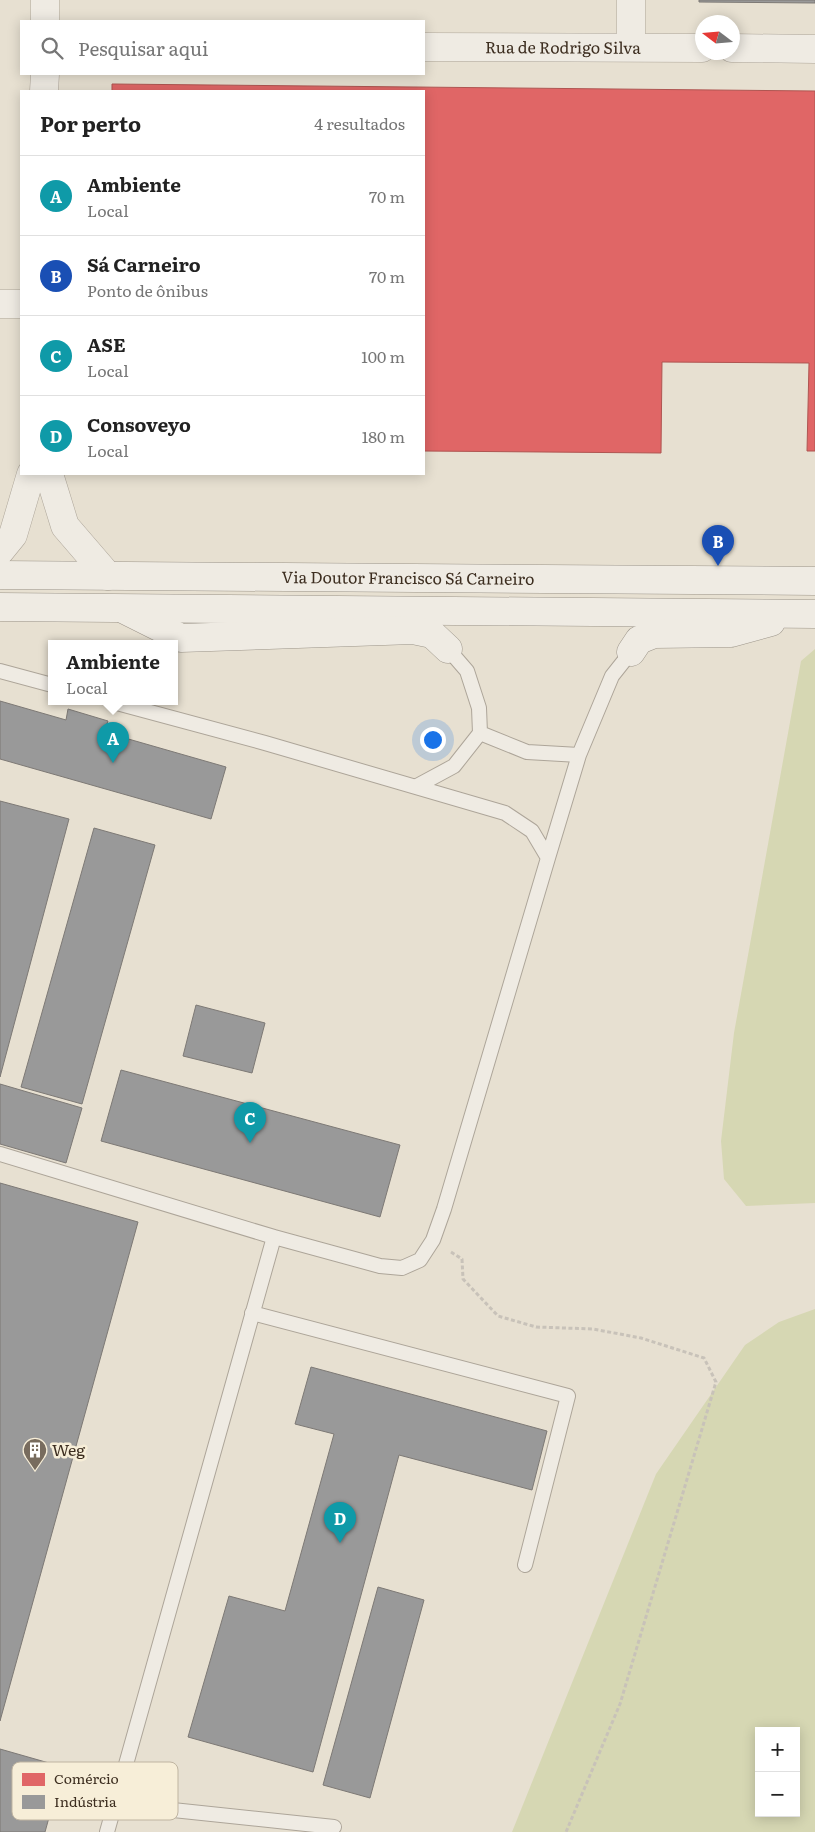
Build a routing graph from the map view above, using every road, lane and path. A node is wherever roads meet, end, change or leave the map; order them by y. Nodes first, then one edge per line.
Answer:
1 (45, 0) edge
2 (631, 0) edge
3 (45, 20) edge
4 (631, 47) junction
5 (425, 48) edge
6 (695, 48) edge
7 (740, 48) edge
8 (815, 49) edge
9 (44, 75) edge
10 (44, 90) edge
11 (0, 304) edge
12 (20, 304) edge
13 (31, 475) edge
14 (49, 475) edge
15 (0, 551) edge
16 (0, 575) edge
17 (108, 576) junction
18 (815, 581) edge
19 (0, 607) edge
20 (120, 608) junction
21 (809, 614) edge
22 (448, 649) joint
23 (631, 652) joint
24 (0, 671) edge
25 (48, 684) edge
26 (124, 705) edge
27 (480, 733) junction
28 (579, 755) junction
29 (417, 786) junction
30 (548, 858) junction
31 (0, 1154) edge
32 (274, 1237) junction
33 (432, 1240) junction
34 (252, 1312) junction
35 (524, 1565) dead end
36 (128, 1762) edge
37 (178, 1811) edge
38 (111, 1820) edge
39 (334, 1827) dead end
40 (107, 1832) edge
41 (566, 1832) edge

1 - 3 main road
2 - 4 main road
4 - 5 main road, Rua de Rodrigo Silva
4 - 6 main road, Rua de Rodrigo Silva
7 - 8 main road
9 - 10 main road
11 - 12 main road
13 - 15 main road
14 - 17 main road
16 - 17 main road, Via Doutor Francisco Sá Carneiro
17 - 18 main road, Via Doutor Francisco Sá Carneiro
19 - 20 main road, Via Doutor Francisco Sá Carneiro
20 - 21 main road, Via Doutor Francisco Sá Carneiro
20 - 22 main road
21 - 23 main road
22 - 27 lane
23 - 28 lane
24 - 25 lane
26 - 29 lane
27 - 28 lane
27 - 29 lane
28 - 30 lane
29 - 30 lane
30 - 33 lane
31 - 32 lane
32 - 33 lane
32 - 34 lane
33 - 41 path
34 - 35 lane
34 - 36 lane
37 - 39 lane
38 - 40 lane

